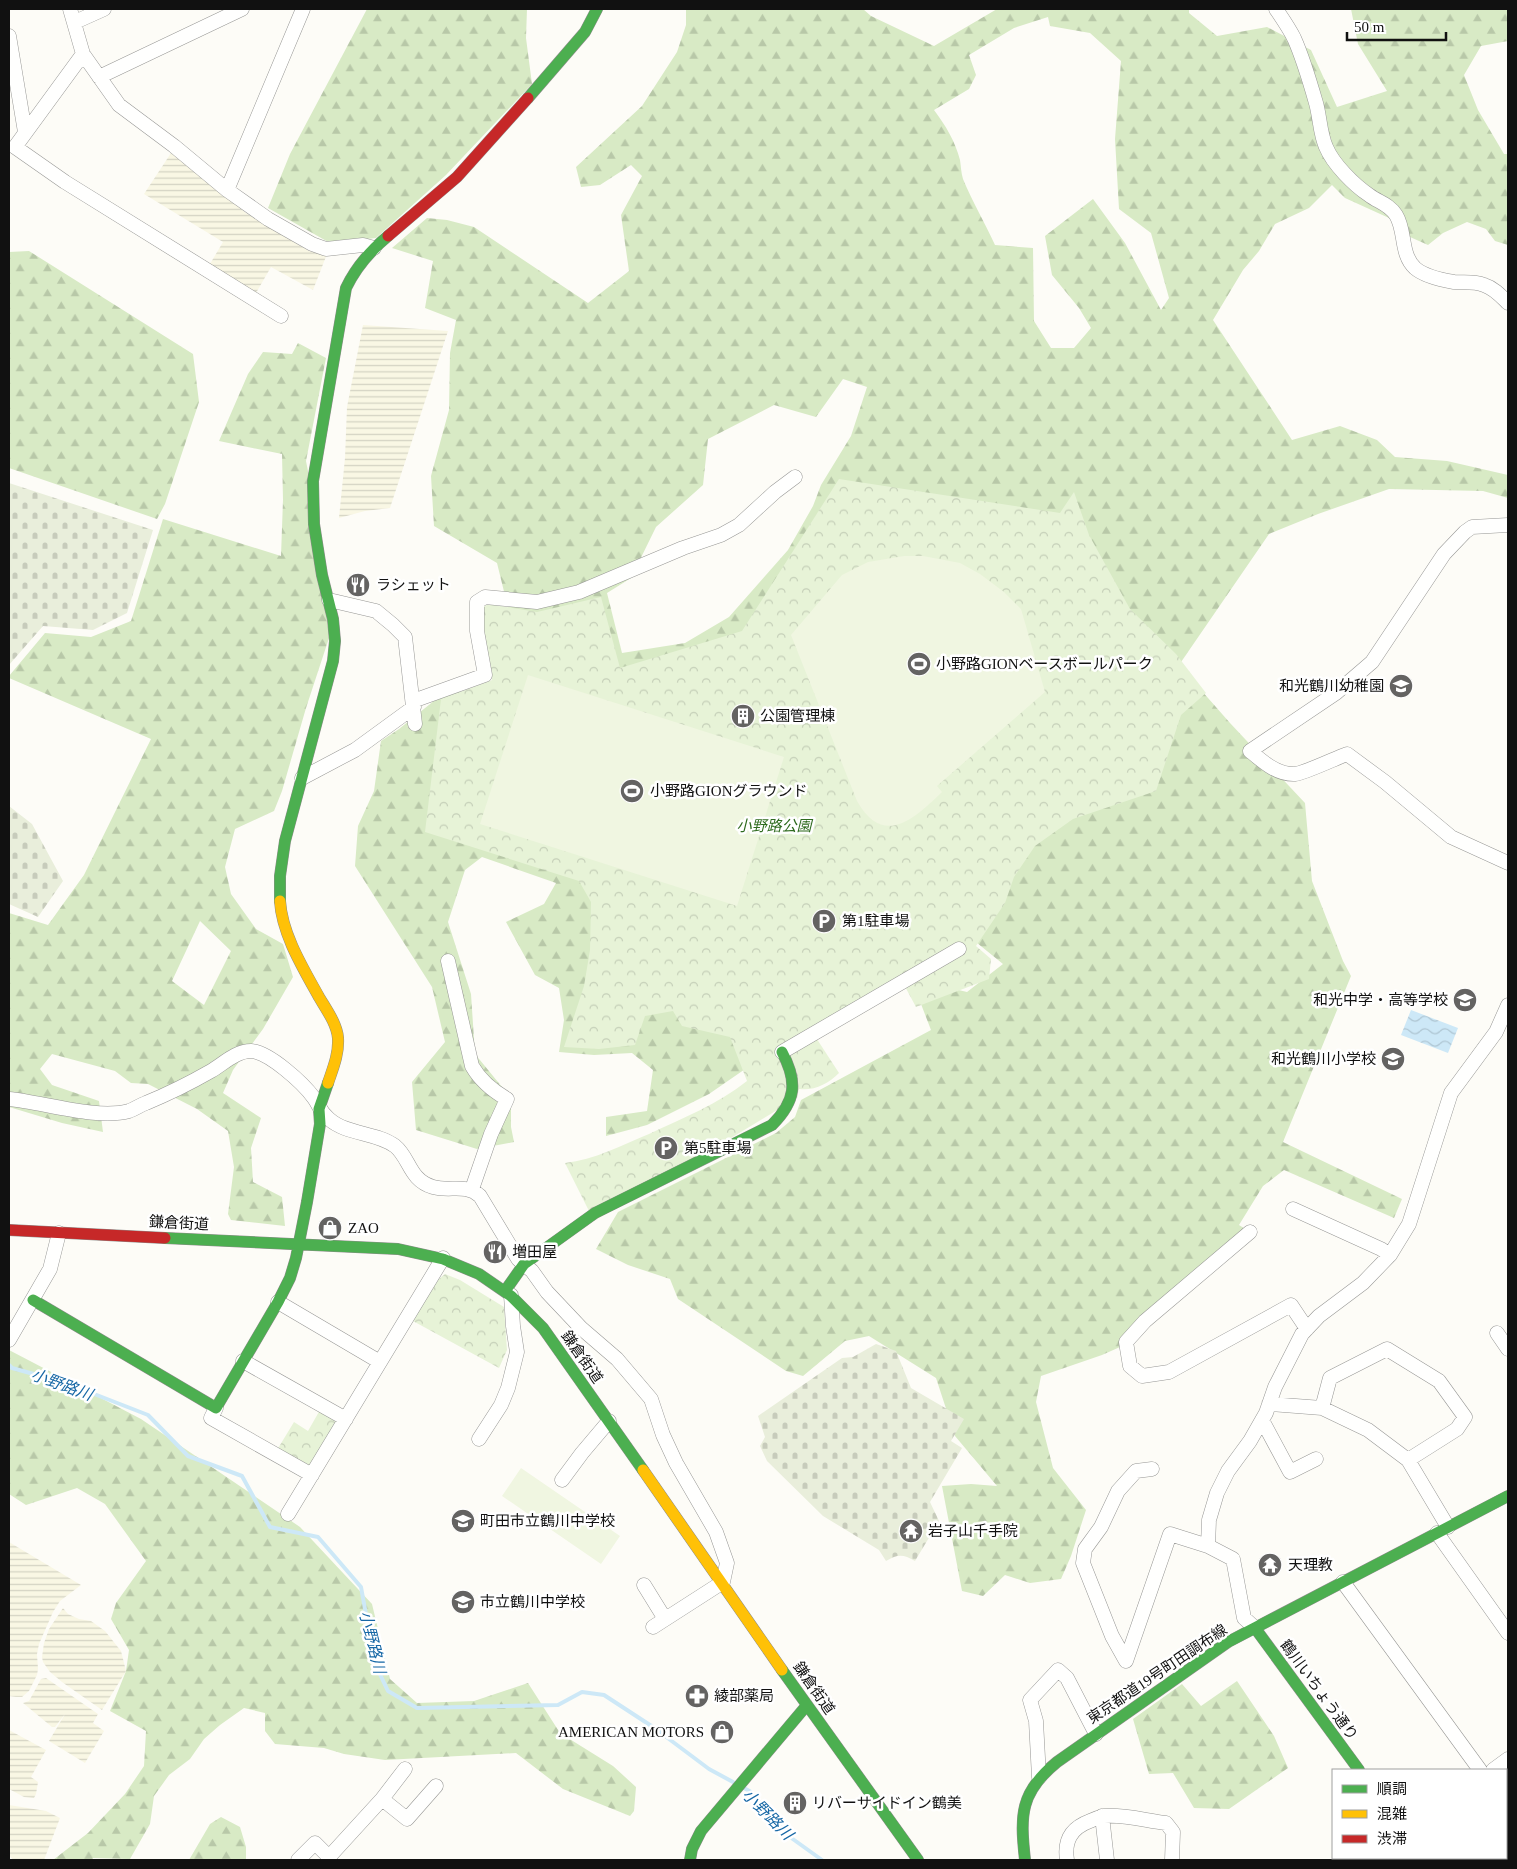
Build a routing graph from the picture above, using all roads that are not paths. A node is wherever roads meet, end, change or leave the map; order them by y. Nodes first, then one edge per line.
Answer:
1 (104, 9) edge
2 (242, 9) edge
3 (303, 9) edge
4 (596, 9) edge
5 (1276, 9) edge
6 (72, 15) edge
7 (9, 36) edge
8 (83, 54) junction
9 (99, 77) junction
10 (25, 132) junction
11 (226, 190) junction
12 (374, 248) junction
13 (1508, 302) edge
14 (281, 316) dead end
15 (795, 477) dead end
16 (1508, 525) edge
17 (329, 600) junction
18 (414, 704) junction
19 (415, 724) dead end
20 (302, 778) junction
21 (1508, 863) edge
22 (960, 949) dead end
23 (448, 961) dead end
24 (1508, 1004) edge
25 (782, 1052) joint
26 (9, 1099) edge
27 (319, 1109) junction
28 (472, 1189) junction
29 (1293, 1209) dead end
30 (9, 1230) edge
31 (1250, 1232) dead end
32 (59, 1233) junction
33 (299, 1244) junction
34 (1390, 1255) junction
35 (443, 1258) junction
36 (524, 1264) junction
37 (508, 1293) junction
38 (33, 1300) junction
39 (278, 1302) junction
40 (1307, 1329) junction
41 (1497, 1333) dead end
42 (9, 1340) edge
43 (1508, 1349) edge
44 (243, 1361) junction
45 (380, 1362) junction
46 (1269, 1404) junction
47 (216, 1408) junction
48 (1322, 1408) junction
49 (346, 1419) junction
50 (1262, 1420) junction
51 (609, 1421) junction
52 (479, 1439) dead end
53 (1316, 1459) dead end
54 (1408, 1460) junction
55 (1152, 1469) dead end
56 (312, 1475) junction
57 (562, 1480) dead end
58 (1508, 1496) edge
59 (288, 1514) dead end
60 (1442, 1530) junction
61 (1208, 1546) junction
62 (723, 1582) junction
63 (1343, 1582) junction
64 (644, 1585) dead end
65 (665, 1619) junction
66 (653, 1627) dead end
67 (1255, 1628) junction
68 (1508, 1633) edge
69 (807, 1705) junction
70 (1096, 1734) junction
71 (1508, 1759) edge
72 (1358, 1769) edge
73 (1479, 1769) edge
74 (1494, 1769) edge
75 (405, 1770) dead end
76 (1039, 1777) junction
77 (436, 1786) dead end
78 (382, 1799) junction
79 (1102, 1816) junction
80 (298, 1860) edge
81 (690, 1860) edge
82 (918, 1860) edge
83 (1025, 1860) edge
84 (1067, 1860) edge
85 (1107, 1860) edge
86 (1172, 1860) edge

1 - 6 street
2 - 9 street
3 - 11 street
4 - 12 street
5 - 13 street
6 - 8 street
7 - 10 street
8 - 9 street
8 - 10 street
9 - 11 street
10 - 14 street
11 - 12 street
12 - 17 street
15 - 18 street
16 - 21 street
17 - 18 street
17 - 20 street
18 - 19 street
18 - 20 street
20 - 27 street
22 - 25 street
23 - 28 street
24 - 34 street
25 - 36 street
26 - 27 street
27 - 28 street
27 - 33 street
28 - 36 street
29 - 34 street
30 - 32 street, 鎌倉街道
31 - 40 street
32 - 33 street, 鎌倉街道
32 - 38 street
33 - 35 street, 鎌倉街道
33 - 39 street
34 - 40 street
35 - 37 street, 鎌倉街道
35 - 45 street
36 - 37 street
36 - 62 street
37 - 51 street, 鎌倉街道
37 - 52 street
38 - 42 street
38 - 47 street
39 - 44 street
39 - 45 street
40 - 46 street
41 - 43 street
44 - 47 street
44 - 49 street
45 - 49 street
46 - 48 street
46 - 50 street
47 - 56 street
48 - 54 street
48 - 54 street
49 - 56 street
50 - 53 street
50 - 61 street
51 - 57 street
51 - 62 street, 鎌倉街道
54 - 60 street
55 - 61 street
56 - 59 street
58 - 60 street, 東京都道19号町田調布線
60 - 63 street, 東京都道19号町田調布線
60 - 68 street
61 - 67 street
62 - 65 street
62 - 69 street, 鎌倉街道
63 - 67 street, 東京都道19号町田調布線
63 - 73 street
64 - 65 street
65 - 66 street
67 - 70 street, 東京都道19号町田調布線
67 - 72 street, 鶴川いちょう通り
69 - 81 street
69 - 82 street, 鎌倉街道
70 - 76 street, 東京都道19号町田調布線
70 - 76 street
71 - 74 street
75 - 78 street
76 - 83 street, 東京都道19号町田調布線
77 - 78 street
78 - 80 street
79 - 84 street
79 - 85 street
79 - 86 street

